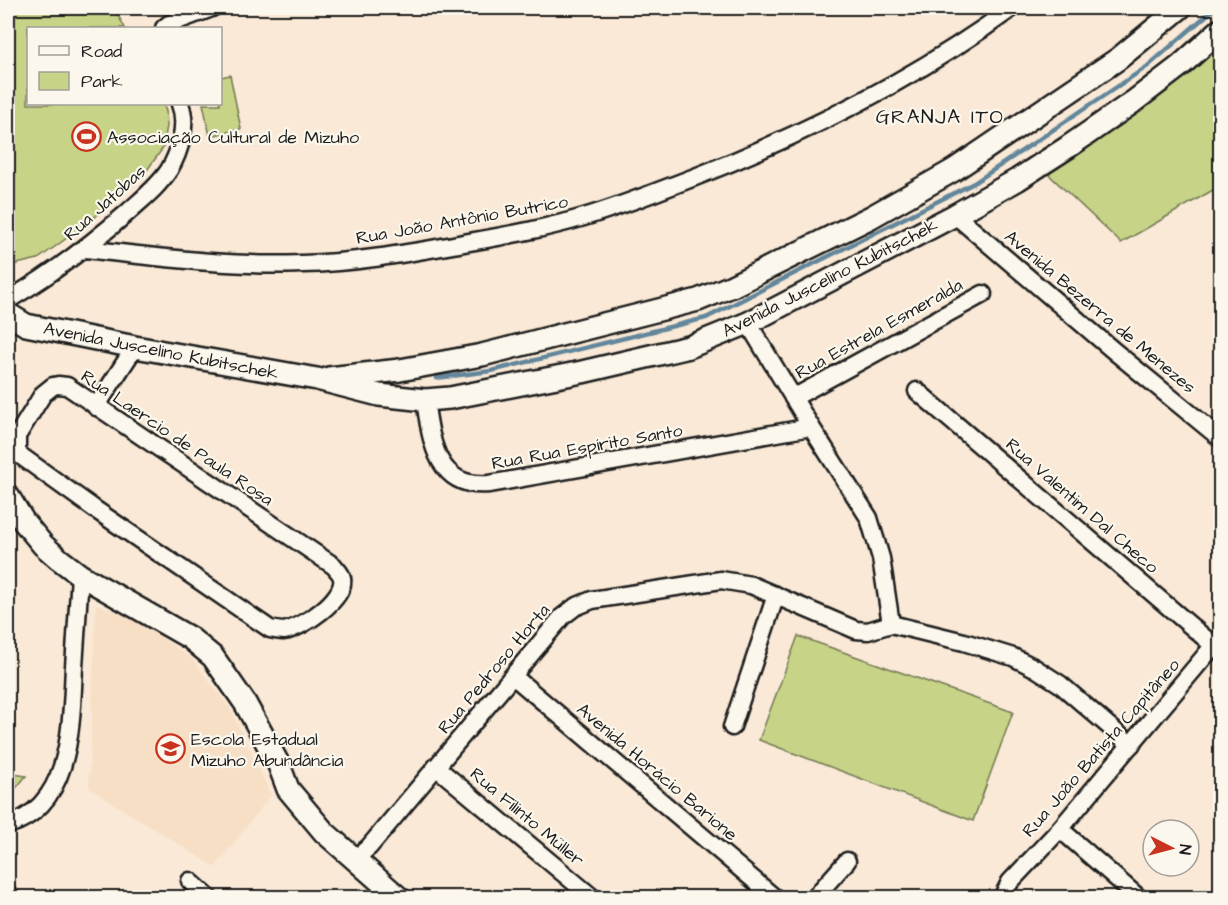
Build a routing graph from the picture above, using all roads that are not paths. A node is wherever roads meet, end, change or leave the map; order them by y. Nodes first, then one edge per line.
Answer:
1 (212, 8) edge
2 (1012, 8) edge
3 (1180, 8) edge
4 (166, 27) edge
5 (1221, 30) edge
6 (180, 105) edge
7 (956, 214) junction
8 (85, 249) junction
9 (983, 294) dead end
10 (8, 300) edge
11 (8, 314) edge
12 (748, 323) junction
13 (135, 347) junction
14 (431, 364) junction
15 (317, 380) junction
16 (917, 391) dead end
17 (793, 398) junction
18 (425, 400) junction
19 (96, 407) junction
20 (811, 427) junction
21 (1221, 438) edge
22 (8, 496) edge
23 (80, 575) junction
24 (776, 595) junction
25 (891, 624) junction
26 (1218, 645) edge
27 (513, 676) junction
28 (732, 727) dead end
29 (1131, 745) junction
30 (436, 767) junction
31 (8, 825) edge
32 (1060, 828) junction
33 (355, 859) junction
34 (847, 861) dead end
35 (190, 881) dead end
36 (8, 894) edge
37 (12, 897) edge
38 (209, 897) edge
39 (399, 897) edge
40 (593, 897) edge
41 (775, 897) edge
42 (814, 897) edge
43 (1002, 897) edge
44 (1139, 897) edge

1 - 4 street
2 - 8 street, Rua João Antônio Butrico
3 - 14 street, Avenida Juscelino Kubitschek
5 - 7 street, Avenida Juscelino Kubitschek
6 - 8 street, Rua Jatobas
7 - 12 street, Avenida Juscelino Kubitschek
7 - 21 street, Avenida Bezerra de Menezes
8 - 10 street, Rua Jatobas
9 - 17 street, Rua Estrela Esmeralda
11 - 13 street, Avenida Juscelino Kubitschek
12 - 17 street
12 - 18 street, Avenida Juscelino Kubitschek
13 - 15 street, Avenida Juscelino Kubitschek
13 - 19 street
14 - 15 street, Avenida Juscelino Kubitschek
14 - 18 street
15 - 18 street, Avenida Juscelino Kubitschek
16 - 26 street, Rua Valentim Dal Checo
17 - 20 street
18 - 20 street, Rua Rua Espírito Santo
19 - 19 street, Rua Laercio de Paula Rosa
20 - 25 street
22 - 23 street
23 - 31 street
23 - 33 street
24 - 25 street, Rua Pedroso Horta
24 - 27 street, Rua Pedroso Horta
24 - 28 street
25 - 29 street, Rua Pedroso Horta
26 - 29 street, Rua João Batista Capitâneo
27 - 30 street, Rua Pedroso Horta
27 - 41 street, Avenida Horácio Barione
29 - 32 street, Rua João Batista Capitâneo
30 - 33 street, Rua Pedroso Horta
30 - 40 street, Rua Filinto Müller
32 - 43 street, Rua João Batista Capitâneo
32 - 44 street
33 - 39 street
34 - 42 street
35 - 38 street
36 - 37 street

